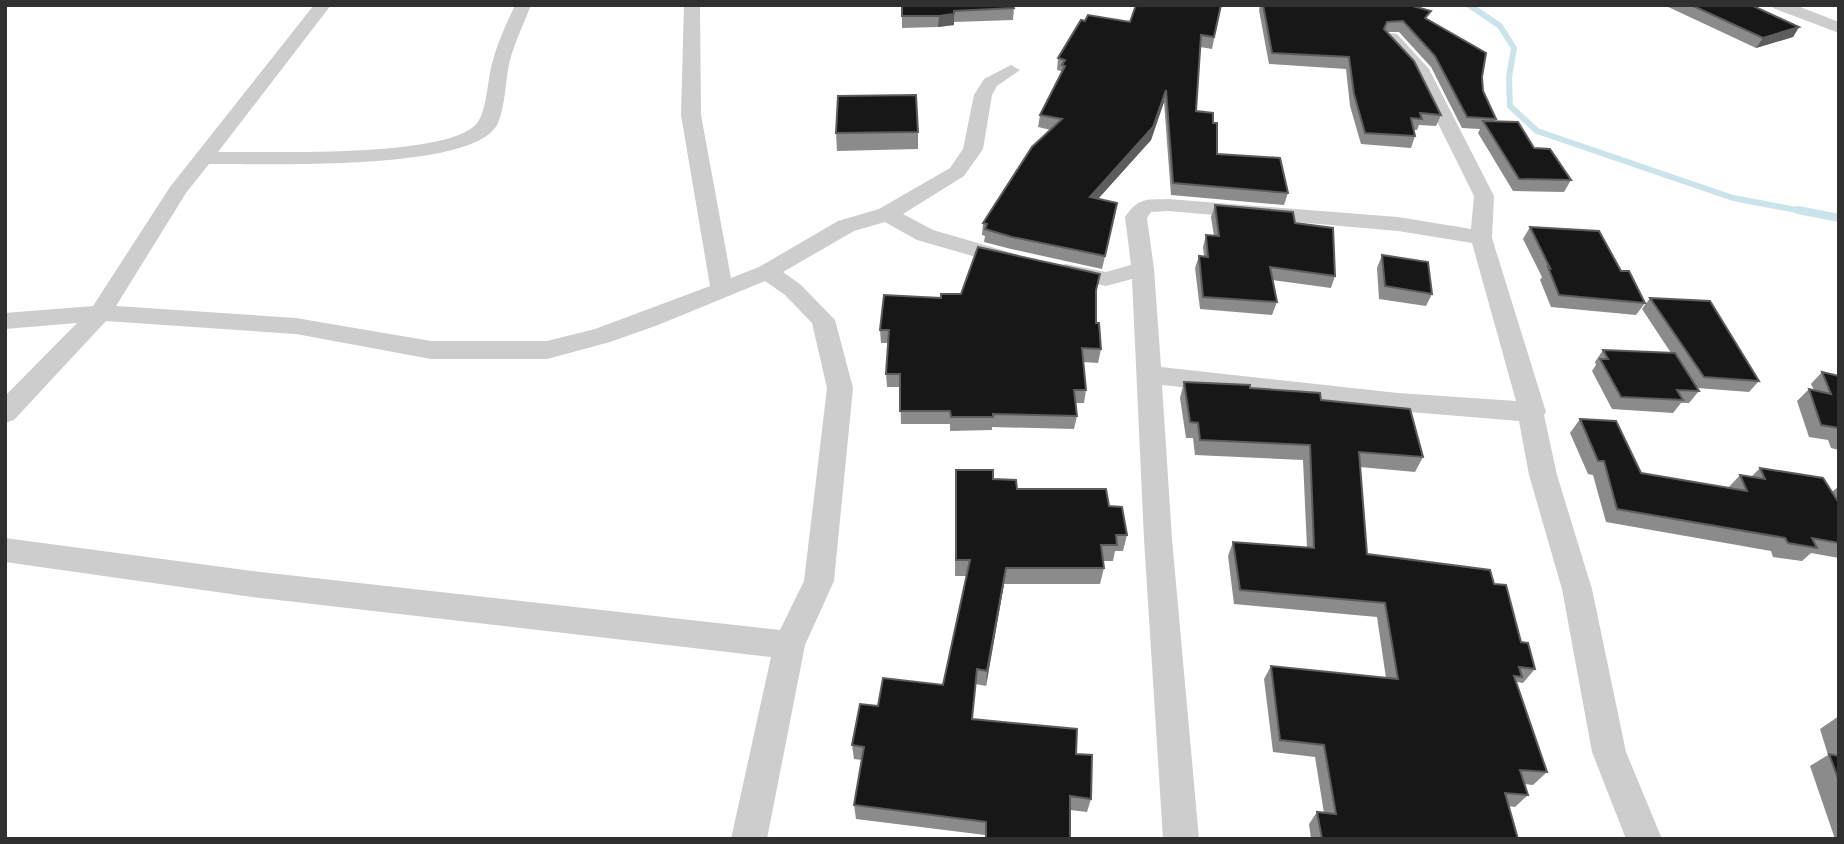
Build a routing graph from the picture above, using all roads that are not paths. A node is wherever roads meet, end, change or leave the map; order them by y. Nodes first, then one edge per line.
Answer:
1 (323, 5) edge
2 (523, 5) edge
3 (692, 5) edge
4 (1779, 5) edge
5 (1839, 27) edge
6 (1391, 38) edge
7 (1011, 70) dead end
8 (202, 158) junction
9 (887, 214) junction
10 (1481, 238) junction
11 (1143, 269) junction
12 (767, 272) junction
13 (1106, 279) junction
14 (722, 289) junction
15 (1144, 310) junction
16 (100, 313) junction
17 (5, 321) edge
18 (1147, 374) junction
19 (1533, 412) junction
20 (5, 413) edge
21 (5, 550) edge
22 (789, 645) junction
23 (749, 839) edge
24 (1181, 839) edge
25 (1644, 839) edge

1 - 8 street
2 - 8 street
3 - 14 street
4 - 5 street
6 - 10 street
7 - 9 street
8 - 16 street
9 - 12 street
9 - 13 street
10 - 11 street
10 - 19 street
11 - 13 street
11 - 15 street
12 - 14 street
12 - 22 street
13 - 15 street
14 - 16 street
15 - 18 street
16 - 17 street
16 - 20 street
18 - 19 street
18 - 24 street
19 - 25 street
21 - 22 street
22 - 23 street

